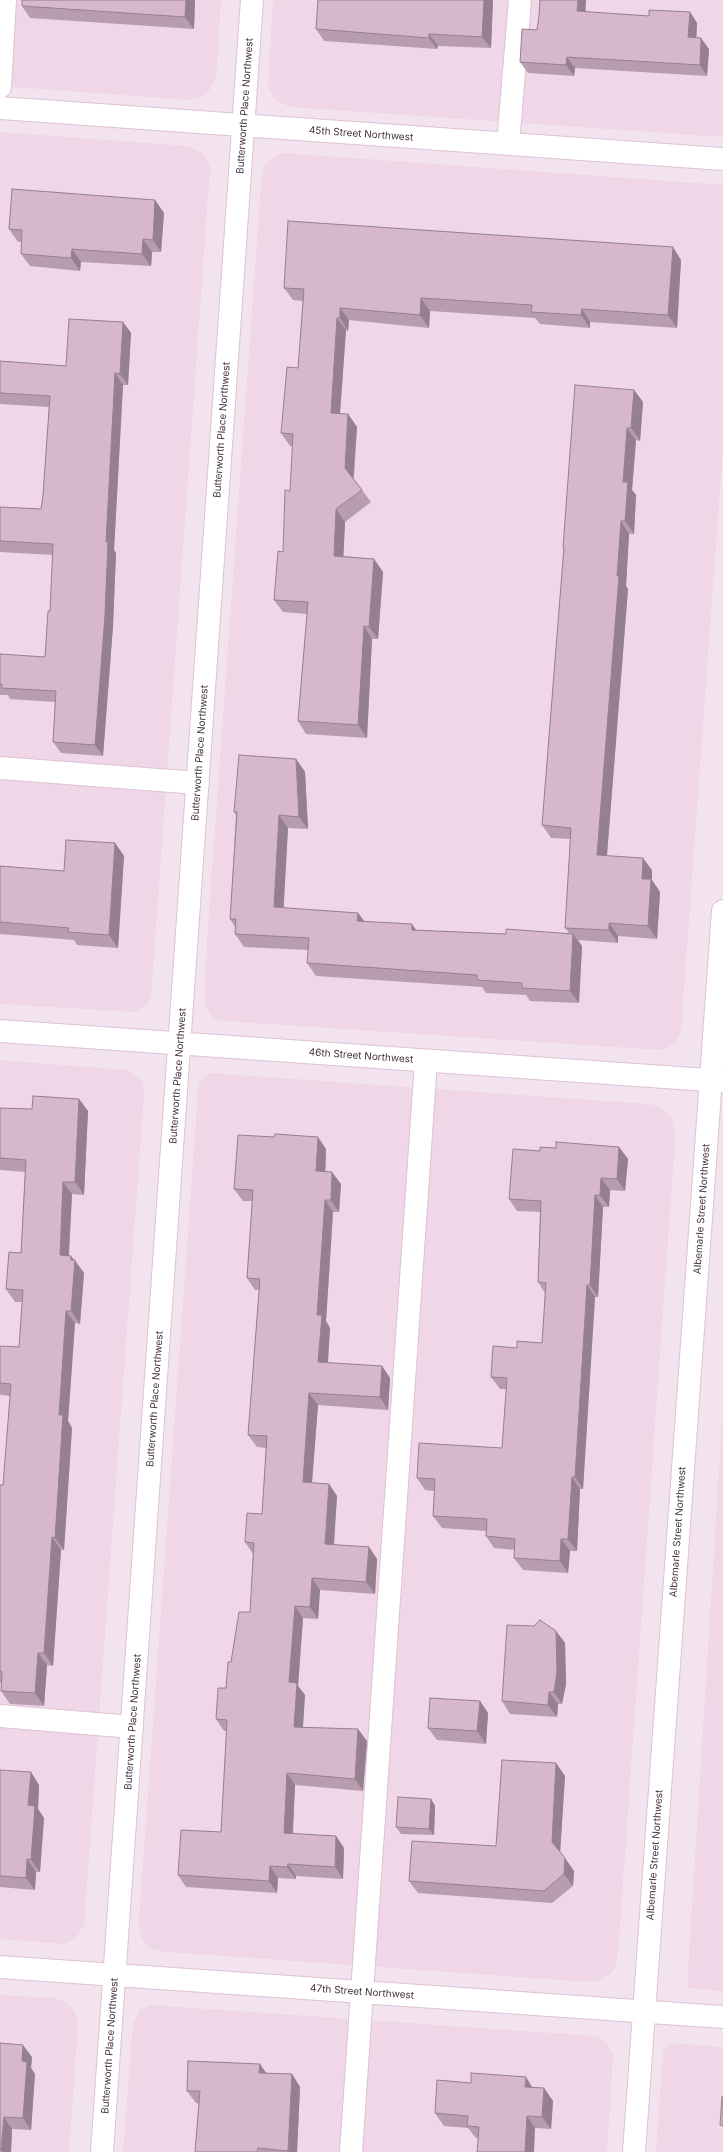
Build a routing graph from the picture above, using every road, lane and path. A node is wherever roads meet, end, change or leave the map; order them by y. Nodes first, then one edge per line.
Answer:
1 (6, 0) edge
2 (252, 0) edge
3 (520, 0) edge
4 (0, 87) edge
5 (0, 108) edge
6 (243, 125) junction
7 (508, 144) junction
8 (723, 159) edge
9 (0, 768) edge
10 (198, 783) junction
11 (723, 912) edge
12 (0, 1031) edge
13 (180, 1044) junction
14 (426, 1061) junction
15 (717, 1081) edge
16 (0, 1716) edge
17 (132, 1727) junction
18 (0, 1967) edge
19 (115, 1975) junction
20 (362, 1992) junction
21 (644, 2012) junction
22 (723, 2017) edge
23 (102, 2152) edge
24 (351, 2152) edge
25 (634, 2152) edge

1 - 4 street
2 - 6 street, Butterworth Place Northwest
3 - 7 street
5 - 6 street, 45th Street Northwest
6 - 7 street, 45th Street Northwest
6 - 10 street, Butterworth Place Northwest
7 - 8 street, 45th Street Northwest
9 - 10 street
10 - 13 street, Butterworth Place Northwest
11 - 15 street, Albemarle Street Northwest
12 - 13 street, 46th Street Northwest
13 - 14 street, 46th Street Northwest
13 - 17 street, Butterworth Place Northwest
14 - 15 street, 46th Street Northwest
14 - 20 street
15 - 21 street, Albemarle Street Northwest
16 - 17 street
17 - 19 street, Butterworth Place Northwest
18 - 19 street, 47th Street Northwest
19 - 20 street, 47th Street Northwest
19 - 23 street, Butterworth Place Northwest
20 - 21 street, 47th Street Northwest
20 - 24 street
21 - 22 street, 47th Street Northwest
21 - 25 street, Albemarle Street Northwest

